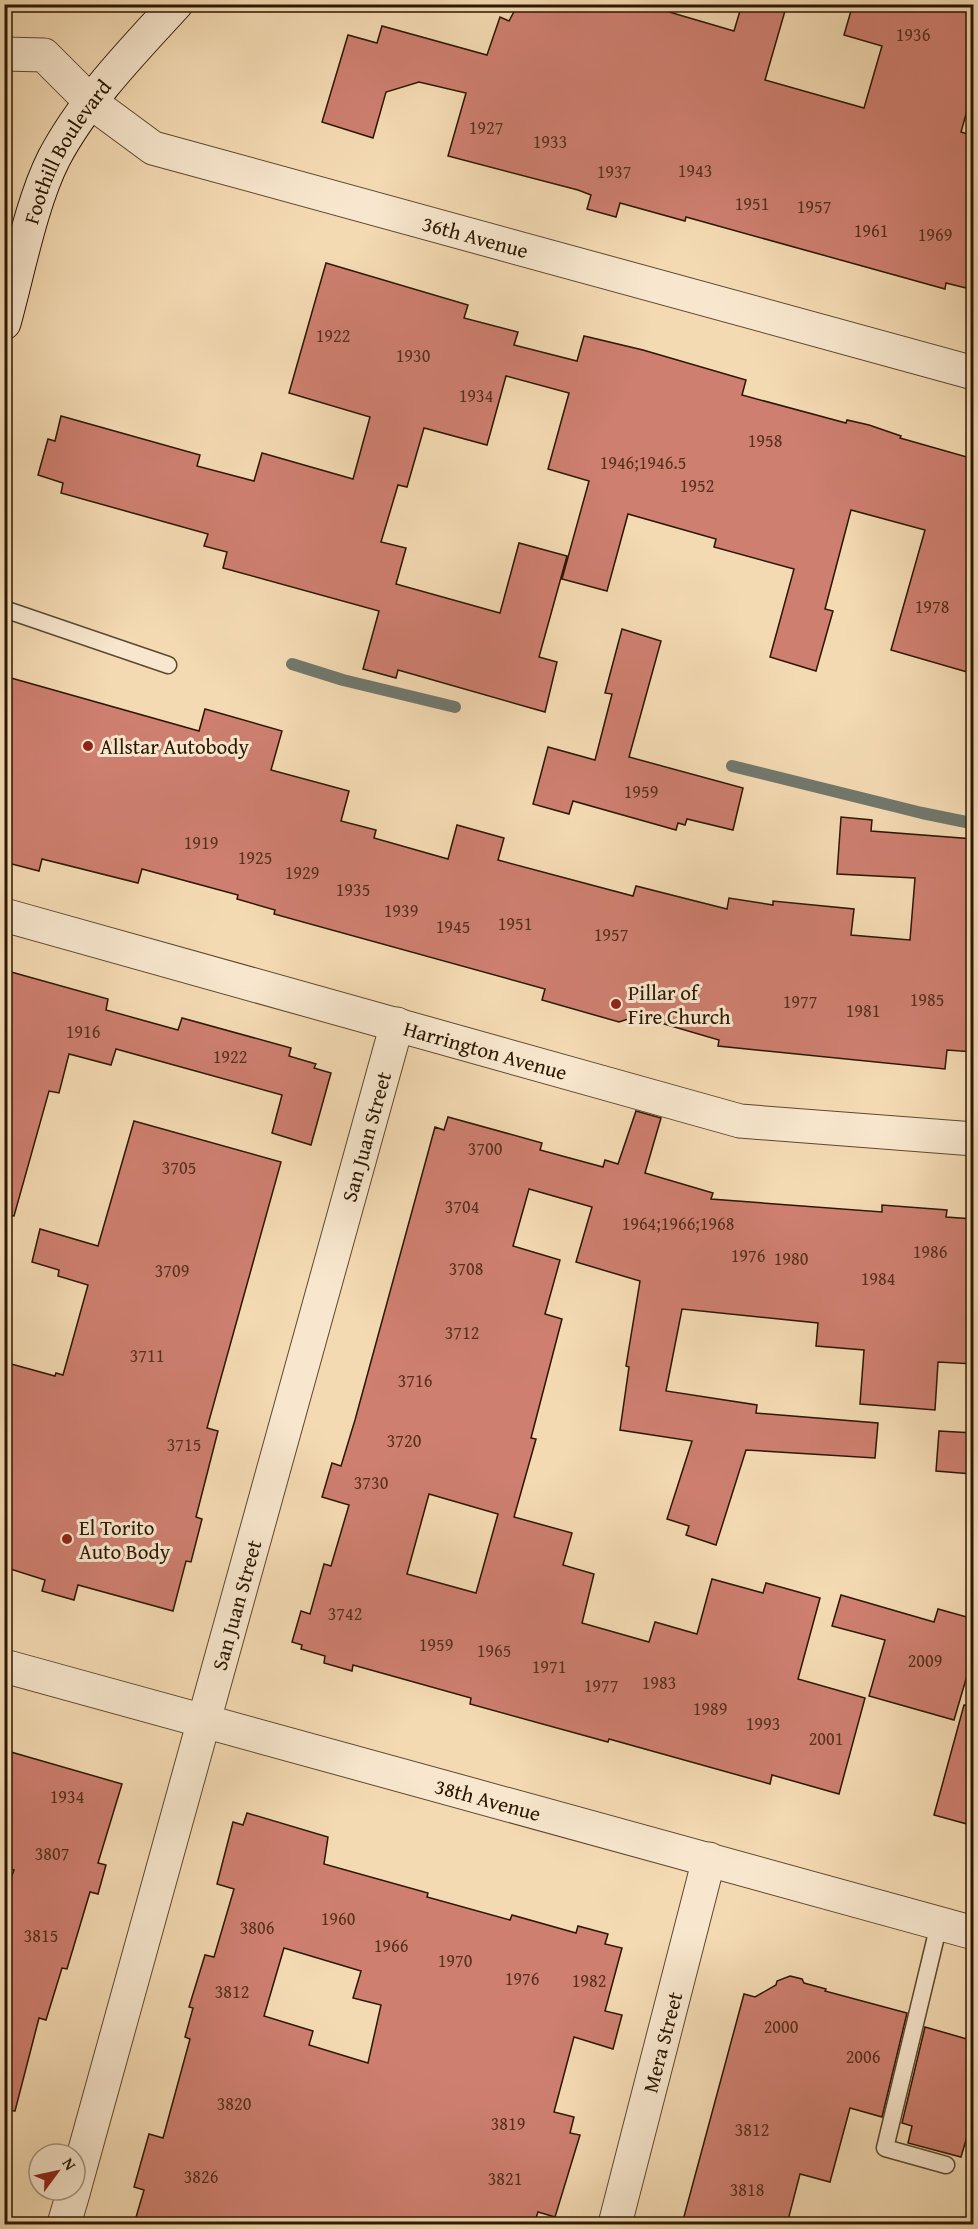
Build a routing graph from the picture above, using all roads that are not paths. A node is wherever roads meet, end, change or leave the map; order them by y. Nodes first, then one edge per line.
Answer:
1 (176, 4) edge
2 (4, 54) edge
3 (92, 103) junction
4 (4, 323) edge
5 (974, 373) edge
6 (4, 609) edge
7 (168, 665) dead end
8 (4, 915) edge
9 (397, 1024) junction
10 (974, 1139) edge
11 (4, 1666) edge
12 (205, 1721) junction
13 (709, 1860) junction
14 (939, 1924) junction
15 (974, 1933) edge
16 (87, 2142) edge
17 (946, 2165) dead end
18 (70, 2202) edge
19 (64, 2224) edge
20 (615, 2224) edge

1 - 3 street, Foothill Boulevard
2 - 3 street, 36th Avenue
3 - 4 street, Foothill Boulevard
3 - 5 street, 36th Avenue
6 - 7 lane
8 - 9 street, Harrington Avenue
9 - 10 street, Harrington Avenue
9 - 12 street, San Juan Street
11 - 12 street, 38th Avenue
12 - 13 street, 38th Avenue
12 - 16 street, San Juan Street
13 - 14 street, 38th Avenue
13 - 20 street, Mera Street
14 - 15 street, 38th Avenue
14 - 17 lane
18 - 19 street, San Juan Street

